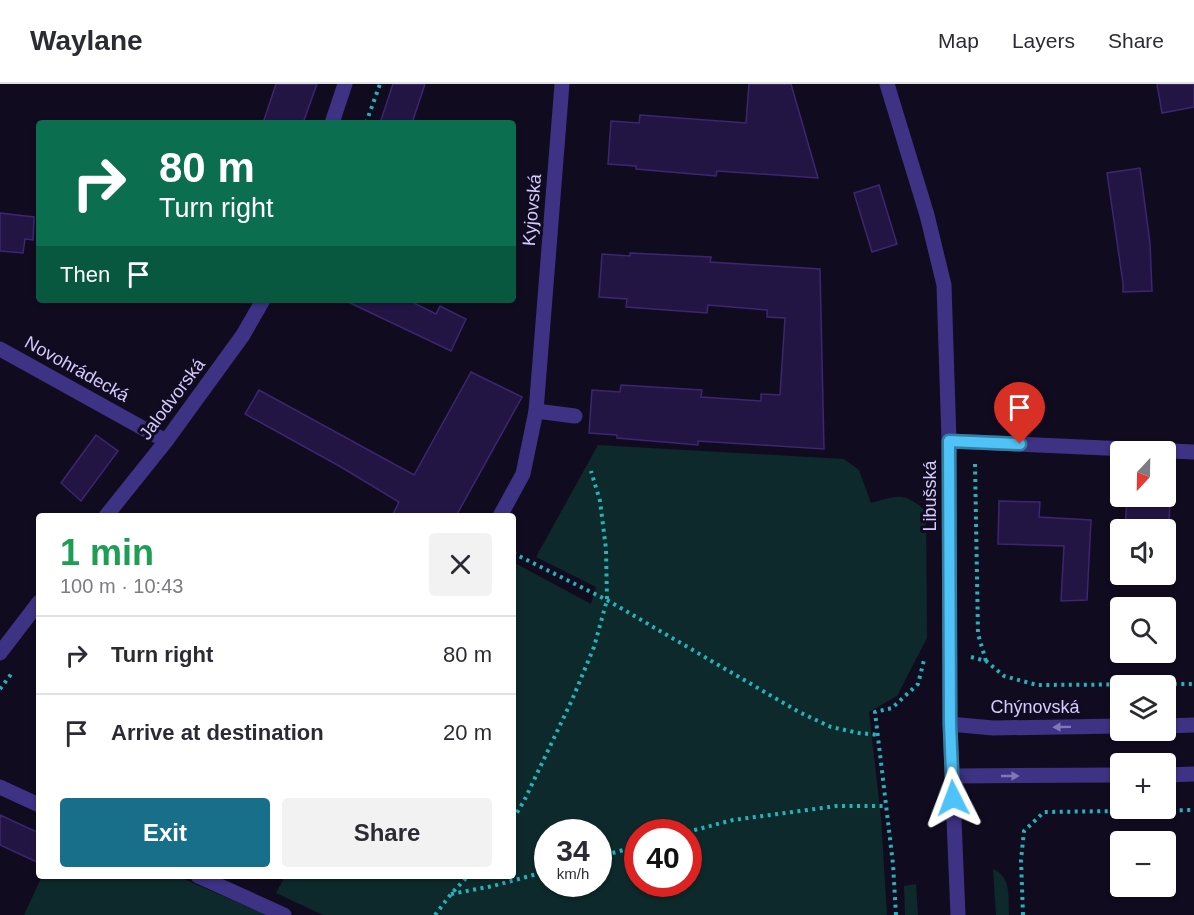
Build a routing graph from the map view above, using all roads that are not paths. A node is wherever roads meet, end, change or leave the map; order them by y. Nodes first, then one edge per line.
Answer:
1 (345, 84) edge
2 (562, 84) edge
3 (887, 84) edge
4 (333, 120) edge
5 (261, 303) edge
6 (0, 349) edge
7 (536, 411) junction
8 (575, 416) dead end
9 (166, 441) junction
10 (949, 441) junction
11 (1194, 452) edge
12 (108, 513) edge
13 (502, 513) edge
14 (36, 606) edge
15 (0, 653) edge
16 (950, 724) junction
17 (1110, 726) edge
18 (1176, 726) edge
19 (1194, 726) edge
20 (1194, 774) edge
21 (1176, 775) edge
22 (952, 776) junction
23 (1110, 776) edge
24 (0, 787) edge
25 (36, 804) edge
26 (205, 879) edge
27 (284, 915) edge
28 (958, 915) edge

1 - 4 street
2 - 7 street, Kyjovská
3 - 10 street, Libušská
5 - 9 street, Jalodvorská
6 - 9 street, Novohrádecká
7 - 8 street
7 - 13 street, Kyjovská
9 - 12 street, Jalodvorská
10 - 11 street
10 - 16 street, Libušská
14 - 15 street
17 -> 16 street, Chýnovská
16 - 22 street, Libušská
18 - 19 street
20 - 21 street
22 -> 23 street
22 - 28 street, Libušská
24 - 25 street
26 - 27 street

